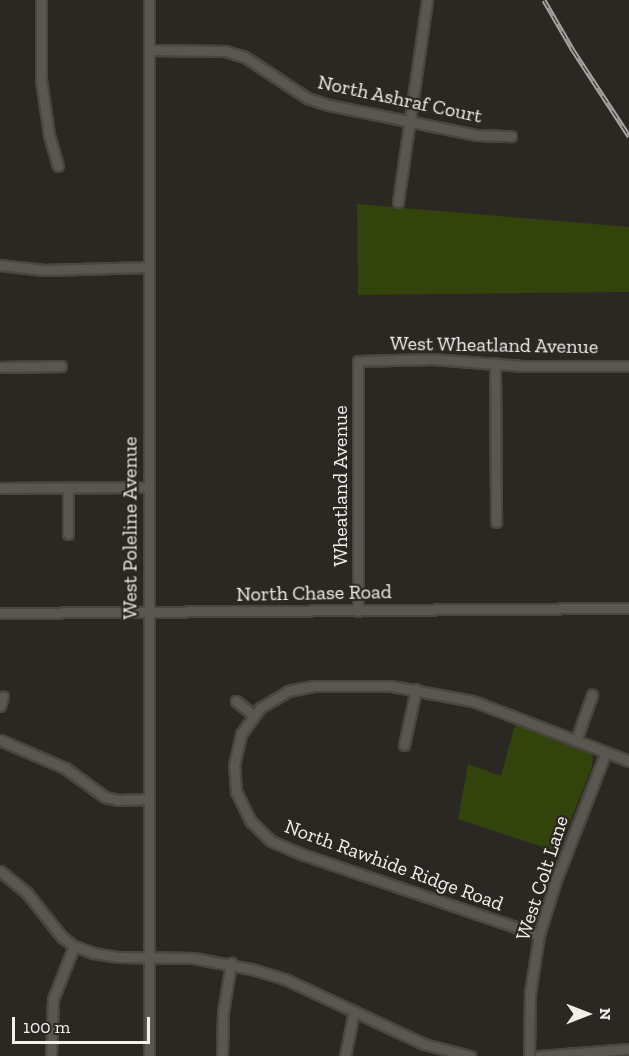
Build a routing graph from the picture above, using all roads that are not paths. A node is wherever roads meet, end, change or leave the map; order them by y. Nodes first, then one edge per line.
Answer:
1 (40, 0) edge
2 (149, 0) edge
3 (427, 0) edge
4 (149, 50) junction
5 (410, 122) junction
6 (511, 136) dead end
7 (58, 166) dead end
8 (398, 202) dead end
9 (0, 265) edge
10 (148, 267) junction
11 (358, 361) joint
12 (495, 363) junction
13 (61, 366) dead end
14 (629, 366) edge
15 (0, 367) edge
16 (0, 488) edge
17 (68, 488) junction
18 (148, 488) junction
19 (496, 522) dead end
20 (68, 534) dead end
21 (629, 608) edge
22 (148, 611) junction
23 (357, 611) junction
24 (0, 613) edge
25 (416, 689) junction
26 (592, 695) dead end
27 (236, 701) dead end
28 (253, 715) junction
29 (0, 740) edge
30 (576, 740) junction
31 (404, 745) dead end
32 (606, 752) junction
33 (629, 761) edge
34 (149, 799) junction
35 (0, 871) edge
36 (539, 935) junction
37 (74, 946) junction
38 (150, 956) junction
39 (231, 963) junction
40 (354, 1011) junction
41 (629, 1049) edge
42 (51, 1056) edge
43 (149, 1056) edge
44 (222, 1056) edge
45 (345, 1056) edge
46 (470, 1056) edge
47 (529, 1056) edge
48 (539, 1056) edge

1 - 7 street
2 - 4 street, West Poleline Avenue
3 - 5 street
4 - 5 street, North Ashraf Court
4 - 10 street, West Poleline Avenue
5 - 6 street, North Ashraf Court
5 - 8 street
9 - 10 street
10 - 18 street, West Poleline Avenue
11 - 12 street, West Wheatland Avenue
11 - 23 street, Wheatland Avenue
12 - 14 street, West Wheatland Avenue
12 - 19 street
13 - 15 street
16 - 17 street
17 - 18 street
17 - 20 street
18 - 22 street, West Poleline Avenue
21 - 23 street, North Chase Road
22 - 23 street, North Chase Road
22 - 24 street, North Chase Road
22 - 34 street, West Poleline Avenue
25 - 28 street, North Rawhide Ridge Road
25 - 30 street, North Rawhide Ridge Road
25 - 31 street
26 - 30 street
27 - 28 street
28 - 36 street, North Rawhide Ridge Road
29 - 34 street
30 - 32 street, North Rawhide Ridge Road
32 - 33 street, North Rawhide Ridge Road
32 - 36 street, West Colt Lane
34 - 38 street, West Poleline Avenue
35 - 37 street
36 - 47 street, West Colt Lane
37 - 38 street
37 - 42 street
38 - 39 street
38 - 43 street, West Poleline Avenue
39 - 40 street
39 - 44 street
40 - 45 street
40 - 46 street
41 - 48 street

